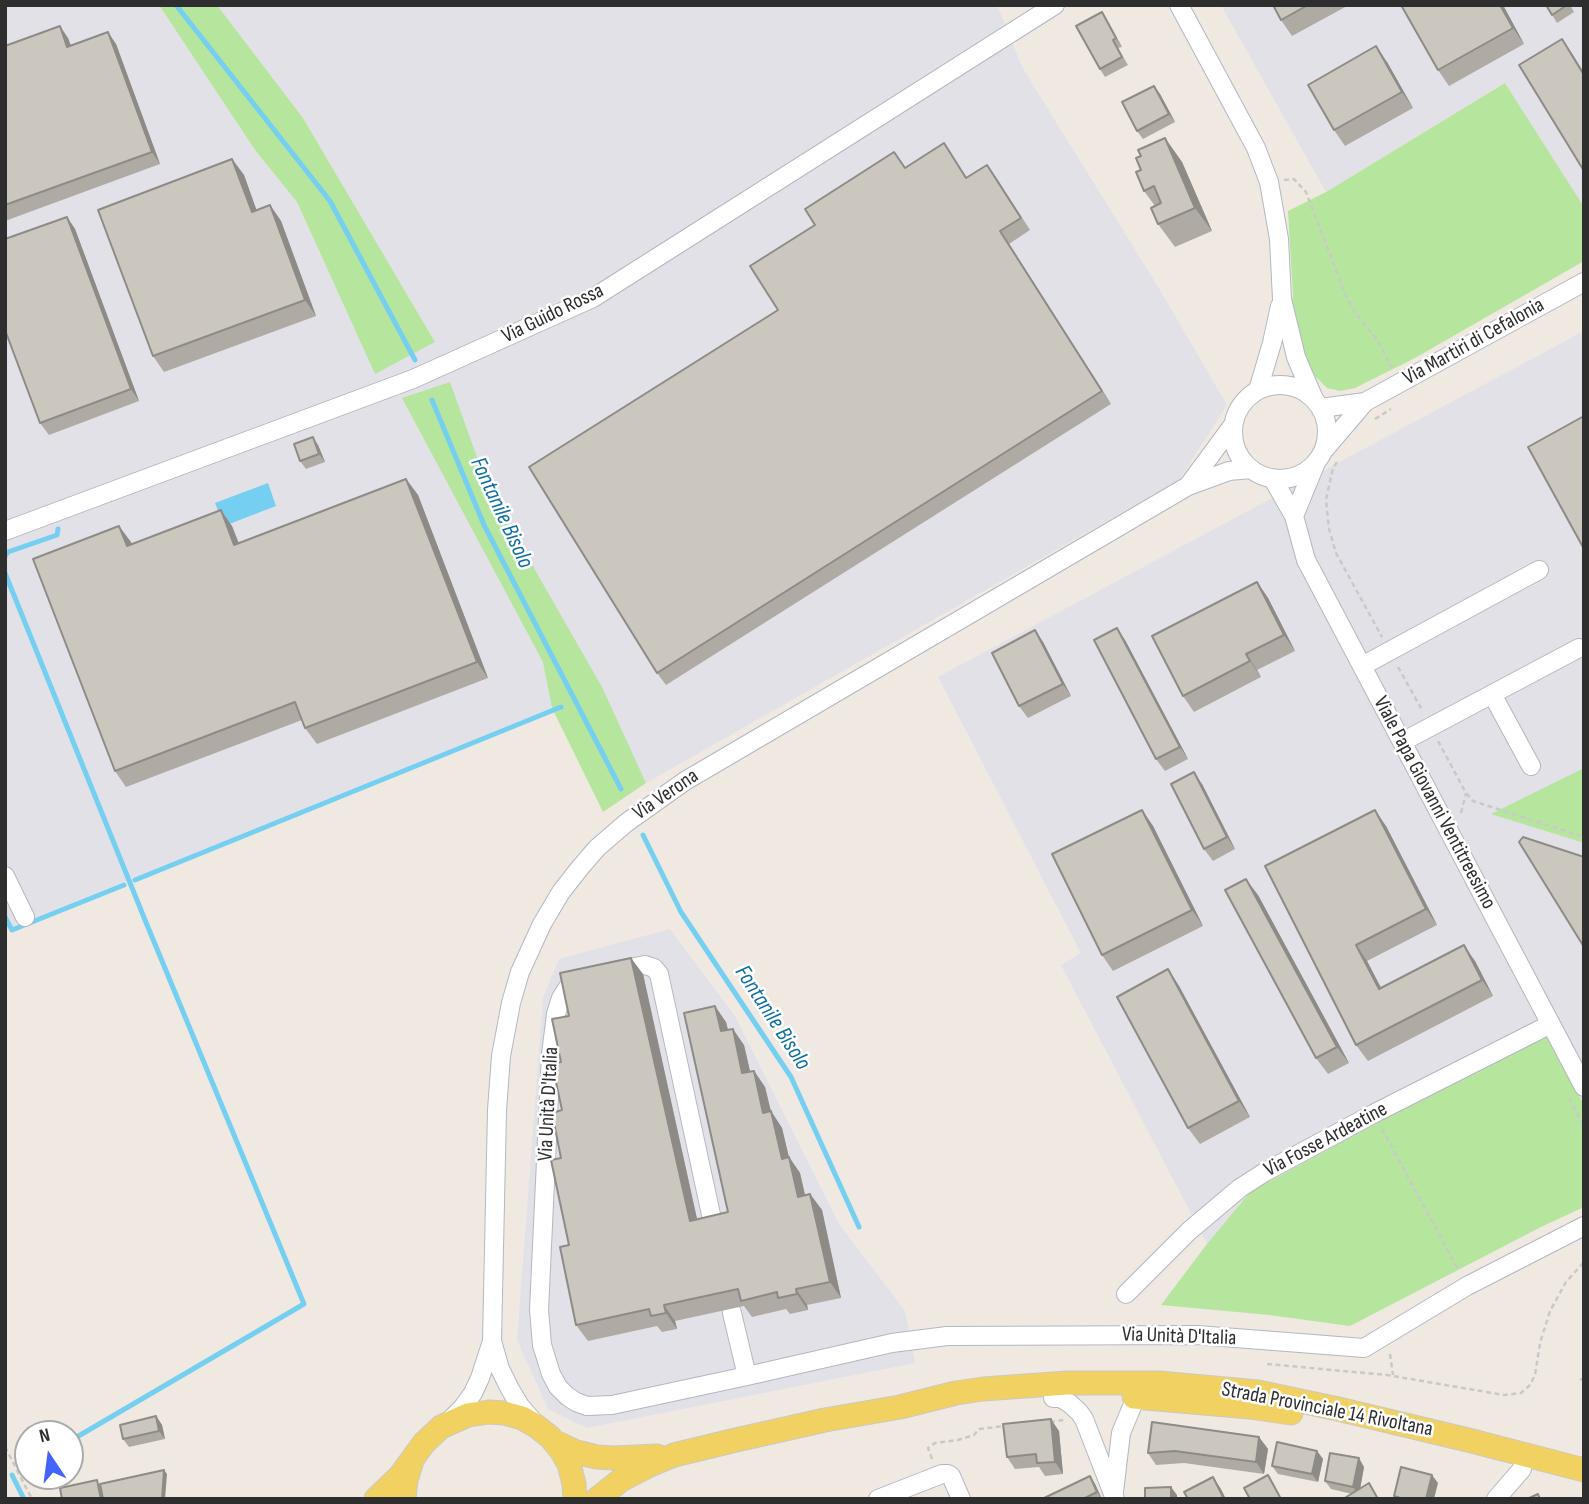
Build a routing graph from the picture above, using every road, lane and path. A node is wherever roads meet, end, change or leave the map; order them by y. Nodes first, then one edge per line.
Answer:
1 (1055, 5) edge
2 (1179, 5) edge
3 (1269, 182) junction
4 (1584, 282) edge
5 (1282, 299) junction
6 (1400, 383) junction
7 (1258, 390) junction
8 (1365, 402) junction
9 (1317, 403) junction
10 (1370, 422) dead end
11 (1233, 425) junction
12 (1326, 458) junction
13 (1251, 469) junction
14 (1273, 479) junction
15 (1188, 485) junction
16 (1294, 516) junction
17 (5, 531) edge
18 (1539, 570) dead end
19 (1579, 648) dead end
20 (1390, 651) junction
21 (1362, 666) junction
22 (1492, 694) junction
23 (1431, 727) junction
24 (1402, 742) junction
25 (1531, 766) dead end
26 (1466, 793) junction
27 (1460, 813) dead end
28 (1584, 837) edge
29 (5, 876) edge
30 (25, 917) dead end
31 (1551, 1024) junction
32 (1584, 1087) edge
33 (1373, 1114) junction
34 (1584, 1226) edge
35 (715, 1233) edge
36 (1584, 1262) edge
37 (1467, 1286) junction
38 (1126, 1294) dead end
39 (732, 1313) dead end
40 (492, 1341) junction
41 (1389, 1344) dead end
42 (1267, 1364) dead end
43 (747, 1376) junction
44 (1393, 1376) junction
45 (1136, 1397) junction
46 (1053, 1398) junction
47 (900, 1406) junction
48 (1069, 1422) dead end
49 (1040, 1423) edge
50 (1016, 1425) edge
51 (442, 1426) junction
52 (547, 1434) junction
53 (5, 1447) edge
54 (928, 1448) dead end
55 (674, 1455) junction
56 (414, 1458) junction
57 (1522, 1469) junction
58 (1584, 1470) edge
59 (1584, 1485) edge
60 (1114, 1497) edge
61 (32, 1499) edge
62 (376, 1499) edge
63 (404, 1499) edge
64 (575, 1499) edge
65 (597, 1499) edge
66 (878, 1499) edge
67 (961, 1499) edge
68 (1496, 1499) edge

1 - 17 street, Via Guido Rossa
2 - 3 street
3 - 5 street
3 - 6 path
4 - 6 street, Via Martiri di Cefalonia
5 - 7 street
5 - 9 street
6 - 8 street, Via Martiri di Cefalonia
6 - 10 path
7 - 9 street
7 - 11 street
8 - 9 street, Via Martiri di Cefalonia
8 - 12 street, Via Martiri di Cefalonia
9 - 12 street
11 - 13 street
11 - 15 street, Via Verona
12 - 14 street
12 - 16 street
12 - 20 path
13 - 14 street
13 - 15 street, Via Verona
14 - 16 street, Viale Papa Giovanni Ventitreesimo
15 - 40 street, Via Verona
16 - 21 street, Viale Papa Giovanni Ventitreesimo
18 - 20 street
19 - 22 street
20 - 21 street
20 - 23 path
21 - 24 street, Viale Papa Giovanni Ventitreesimo
22 - 23 street
22 - 25 street
23 - 24 street
23 - 26 path
24 - 31 street, Viale Papa Giovanni Ventitreesimo
26 - 27 path
26 - 28 path
29 - 30 street
31 - 32 street, Viale Papa Giovanni Ventitreesimo
31 - 33 street, Via Fosse Ardeatine
33 - 37 path
33 - 38 street, Via Fosse Ardeatine
34 - 37 street, Via Unità D'Italia
35 - 43 street, Via Unità D'Italia
36 - 44 path
37 - 43 street, Via Unità D'Italia
39 - 43 street
40 - 51 street, Via Verona
40 - 52 street, Via Verona
41 - 44 path
42 - 44 path
45 - 46 main road, Strada Provinciale 14 Rivoltana
45 - 57 main road, Strada Provinciale 14 Rivoltana
45 - 60 street
46 - 47 main road, Strada Provinciale 14 Rivoltana
46 - 60 street
47 - 55 main road, Strada Provinciale 14 Rivoltana
47 - 58 main road, Strada Provinciale 14 Rivoltana
48 - 49 path
50 - 54 path
51 - 52 main road, Strada Provinciale 14 Rivoltana
51 - 56 main road, Strada Provinciale 14 Rivoltana
52 - 55 main road, Strada Provinciale 14 Rivoltana
52 - 64 main road
53 - 61 path
55 - 65 main road, Strada Provinciale 14 Rivoltana
56 - 62 main road, Strada Provinciale 14 Rivoltana
56 - 63 main road, Strada Provinciale 14 Rivoltana
57 - 59 main road, Strada Provinciale 14 Rivoltana
57 - 68 street
66 - 67 street

